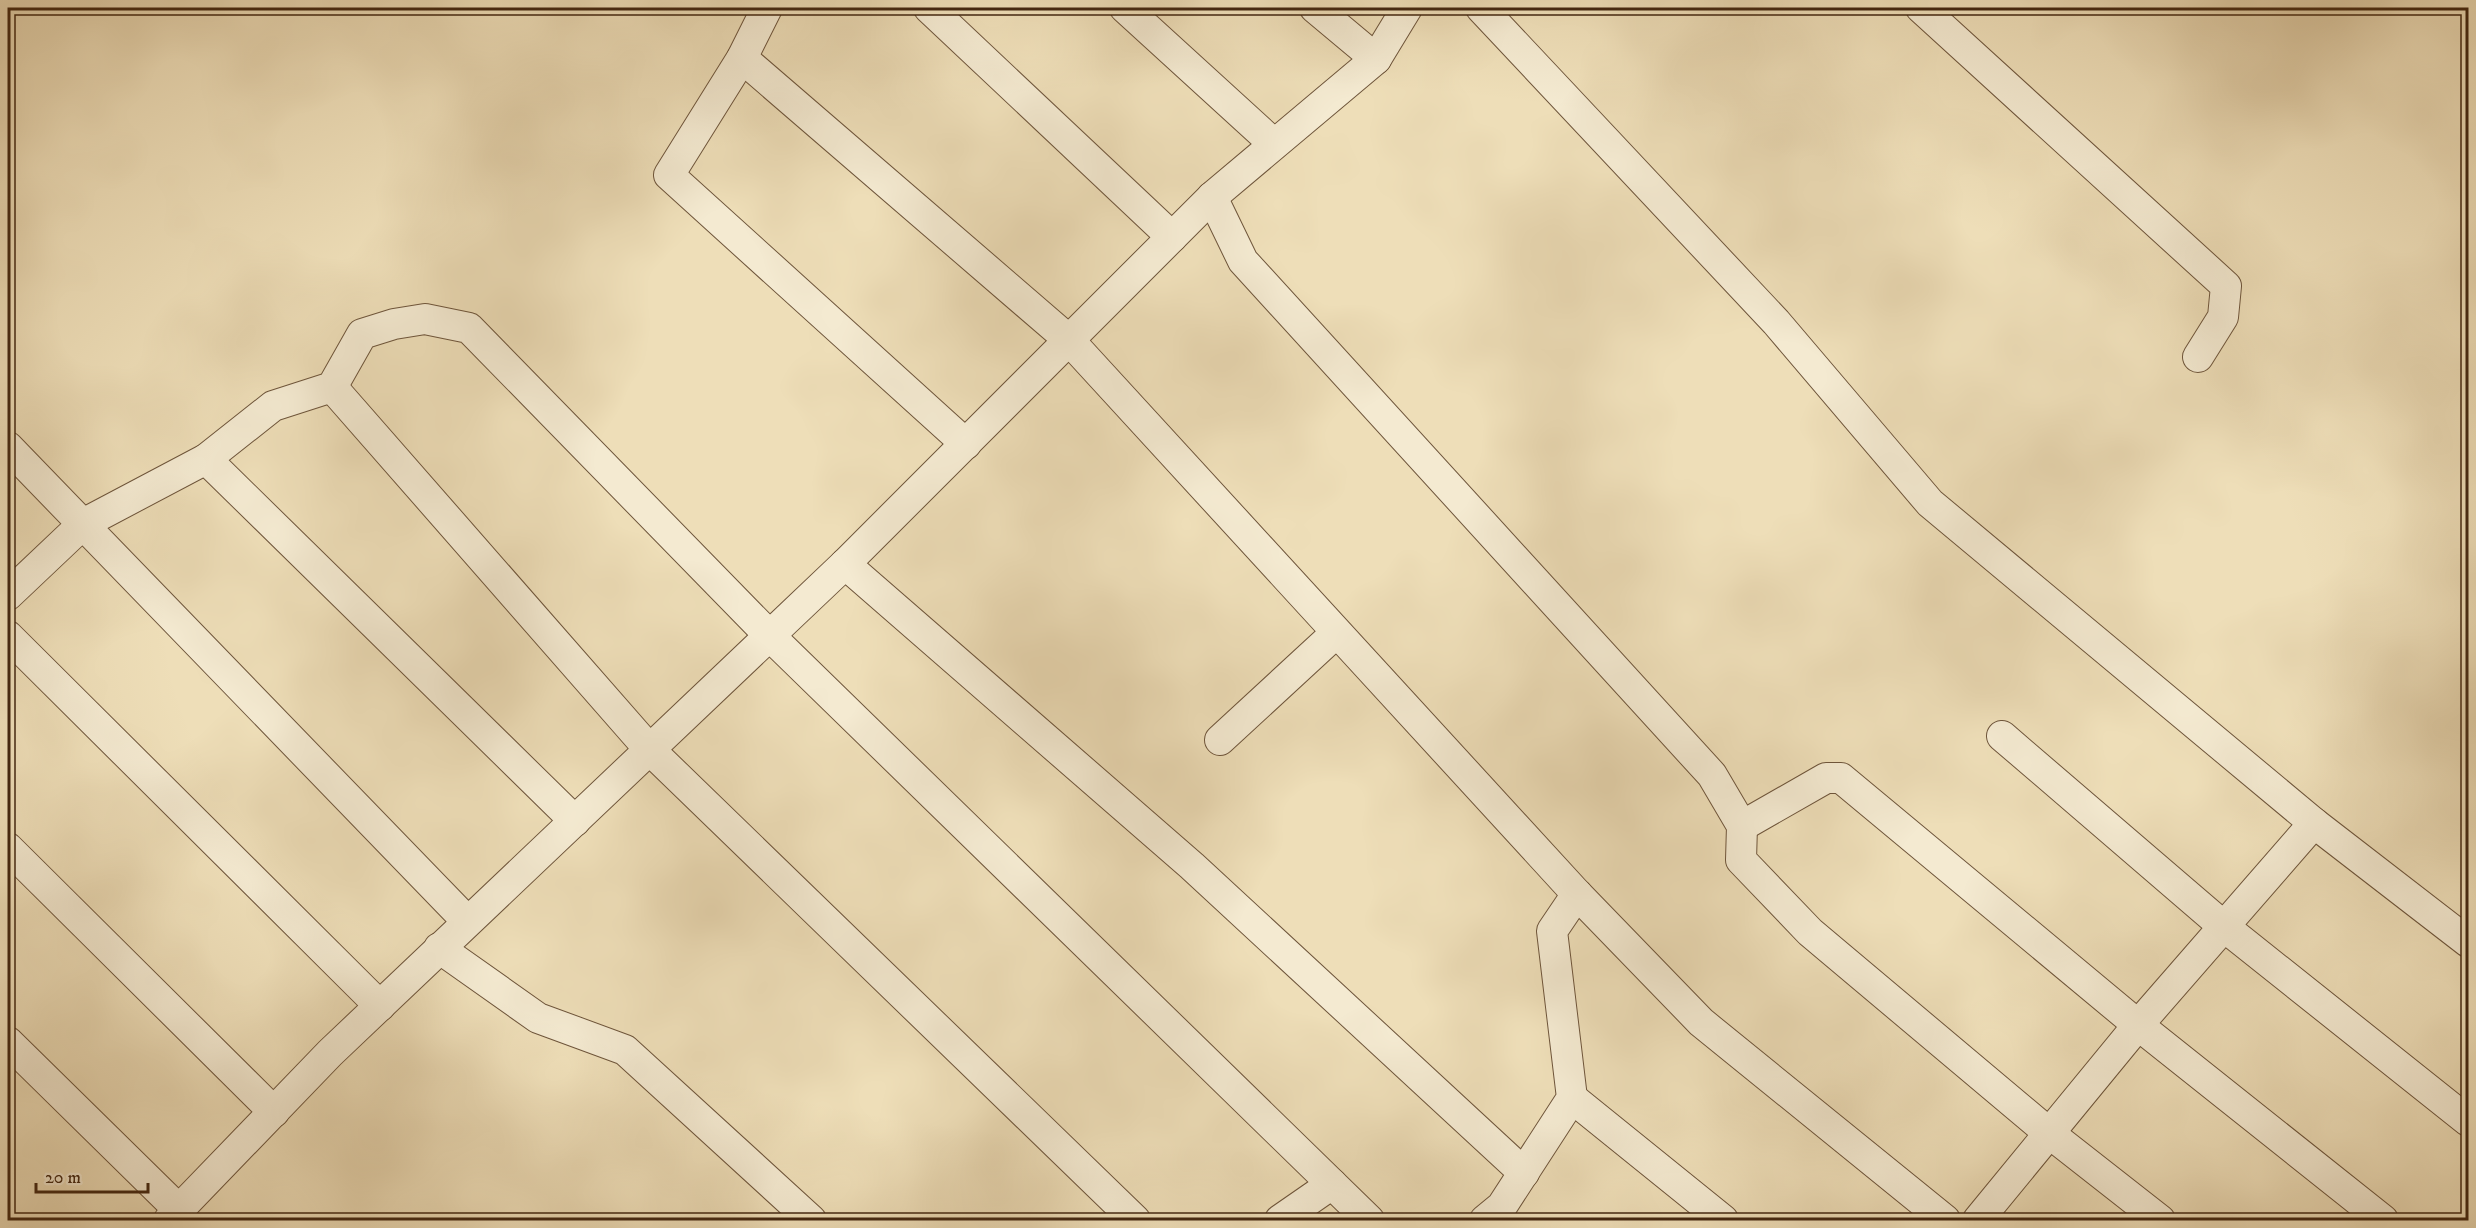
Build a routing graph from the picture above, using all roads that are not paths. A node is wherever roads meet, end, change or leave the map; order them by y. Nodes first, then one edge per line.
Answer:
1 (767, 8) edge
2 (929, 8) edge
3 (1125, 8) edge
4 (1315, 8) edge
5 (1407, 8) edge
6 (1921, 8) edge
7 (1486, 9) edge
8 (742, 58) junction
9 (1376, 59) junction
10 (1274, 144) junction
11 (1212, 196) junction
12 (1172, 237) junction
13 (1069, 340) junction
14 (2198, 357) dead end
15 (332, 387) junction
16 (966, 444) junction
17 (8, 447) edge
18 (206, 459) junction
19 (83, 524) junction
20 (845, 564) junction
21 (8, 595) edge
22 (1336, 633) junction
23 (8, 636) edge
24 (770, 636) junction
25 (2002, 736) dead end
26 (1220, 740) dead end
27 (650, 750) junction
28 (574, 821) junction
29 (2314, 823) junction
30 (1743, 826) junction
31 (8, 848) edge
32 (1577, 894) junction
33 (468, 921) junction
34 (2222, 925) junction
35 (2469, 942) edge
36 (439, 948) junction
37 (380, 1006) junction
38 (2138, 1025) junction
39 (8, 1042) edge
40 (1572, 1098) junction
41 (274, 1112) junction
42 (2469, 1120) edge
43 (2049, 1133) junction
44 (1524, 1173) junction
45 (1332, 1184) junction
46 (174, 1216) edge
47 (1502, 1216) edge
48 (811, 1221) edge
49 (1135, 1221) edge
50 (1280, 1221) edge
51 (1369, 1221) edge
52 (1723, 1221) edge
53 (1945, 1221) edge
54 (1978, 1221) edge
55 (2160, 1221) edge
56 (2383, 1221) edge

1 - 8 street
2 - 12 street
3 - 10 street
4 - 9 street
5 - 9 street
6 - 14 street
7 - 29 street
8 - 13 street
8 - 16 street
9 - 10 street
10 - 11 street
11 - 12 street
11 - 30 street
12 - 13 street
13 - 16 street
13 - 22 street
15 - 18 street
15 - 24 street
15 - 27 street
16 - 20 street
17 - 19 street
18 - 19 street
18 - 28 street
19 - 21 street
19 - 33 street
20 - 24 street
20 - 44 street
22 - 26 street
22 - 32 street
23 - 37 street
24 - 27 street
24 - 45 street
25 - 34 street
27 - 28 street
27 - 49 street
28 - 33 street
29 - 34 street
29 - 35 street
30 - 38 street
30 - 43 street
31 - 41 street
32 - 40 street
32 - 53 street
33 - 36 street
34 - 38 street
34 - 42 street
36 - 37 street
36 - 48 street
37 - 41 street
38 - 43 street
38 - 56 street
39 - 46 street
40 - 44 street
40 - 52 street
41 - 46 street
43 - 54 street
43 - 55 street
44 - 47 street
45 - 50 street
45 - 51 street

